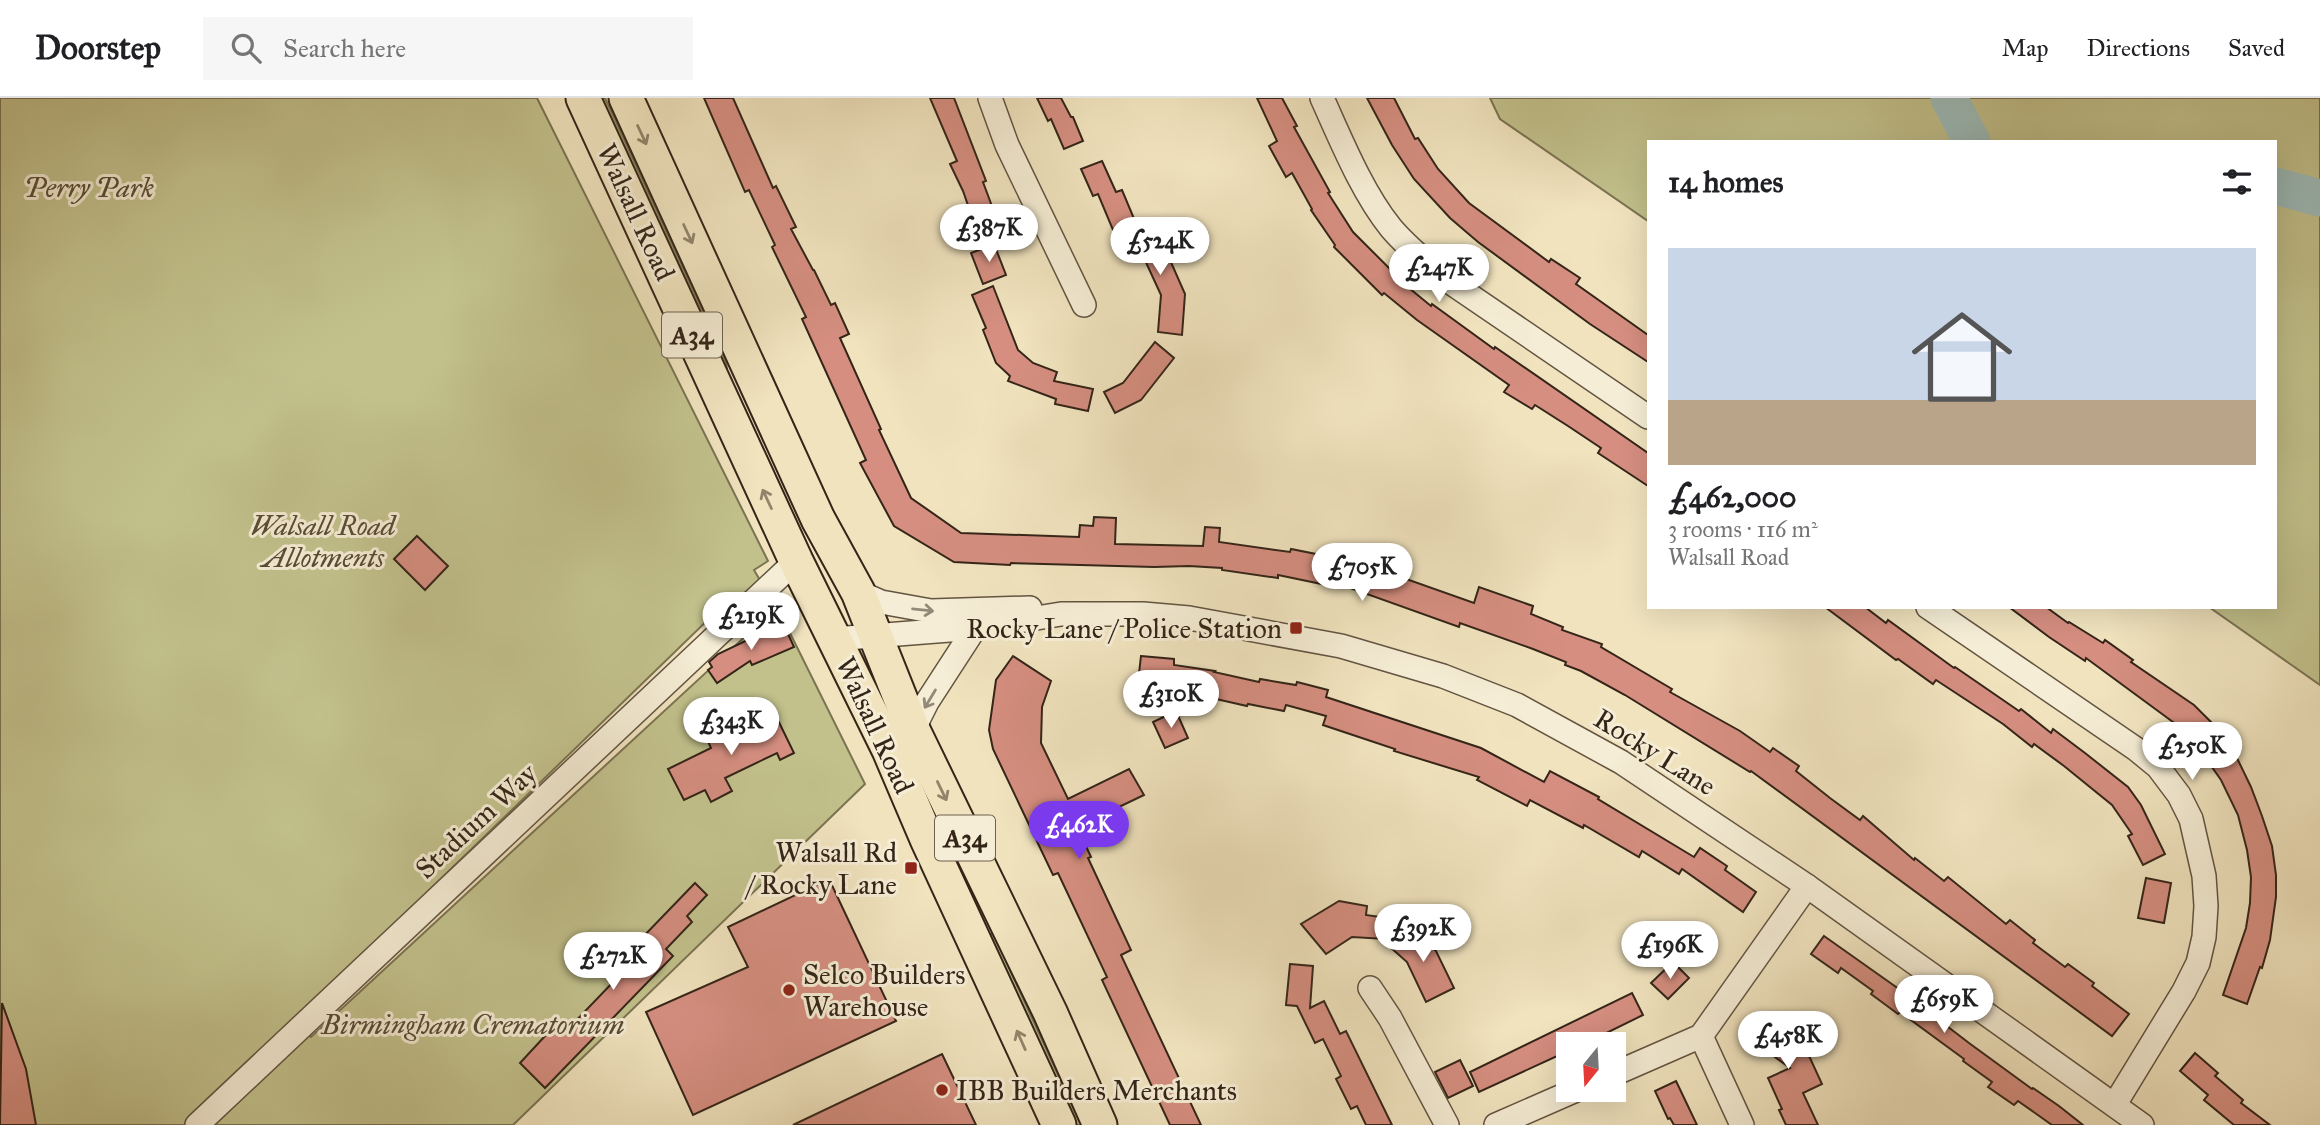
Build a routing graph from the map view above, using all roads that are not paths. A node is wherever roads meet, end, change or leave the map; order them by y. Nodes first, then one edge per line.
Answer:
1 (583, 98) edge
2 (625, 98) edge
3 (990, 98) edge
4 (1322, 98) edge
5 (1084, 305) dead end
6 (1647, 416) edge
7 (818, 519) junction
8 (796, 561) junction
9 (858, 592) junction
10 (1931, 609) edge
11 (1060, 614) junction
12 (975, 628) junction
13 (875, 636) junction
14 (834, 639) junction
15 (913, 730) junction
16 (1807, 886) junction
17 (1370, 988) dead end
18 (1701, 1036) junction
19 (1626, 1069) edge
20 (1556, 1099) edge
21 (2115, 1104) junction
22 (197, 1125) edge
23 (1059, 1125) edge
24 (1100, 1125) edge
25 (1447, 1125) edge
26 (1496, 1125) edge
27 (1742, 1125) edge
28 (2142, 1125) edge

8 -> 1 highway, Walsall Road / A34
2 -> 7 highway, Walsall Road / A34
3 - 5 street
4 - 6 street
7 - 8 highway
7 - 9 highway, Walsall Road / A34
8 - 14 highway, Walsall Road / A34
8 - 22 street, Stadium Way
9 -> 11 street, Rocky Lane
9 - 13 highway, Walsall Road / A34
10 - 21 street
11 - 12 street, Rocky Lane
11 - 16 street, Rocky Lane
12 - 13 street, Rocky Lane
12 -> 15 street
13 - 14 street, Rocky Lane
13 - 15 highway, Walsall Road / A34
23 -> 14 highway, Walsall Road / A34
15 -> 24 highway, Walsall Road / A34
16 - 18 street
16 - 21 street, Rocky Lane
17 - 25 street
18 - 19 street
18 - 27 street
20 - 26 street
21 - 28 street, Rocky Lane

